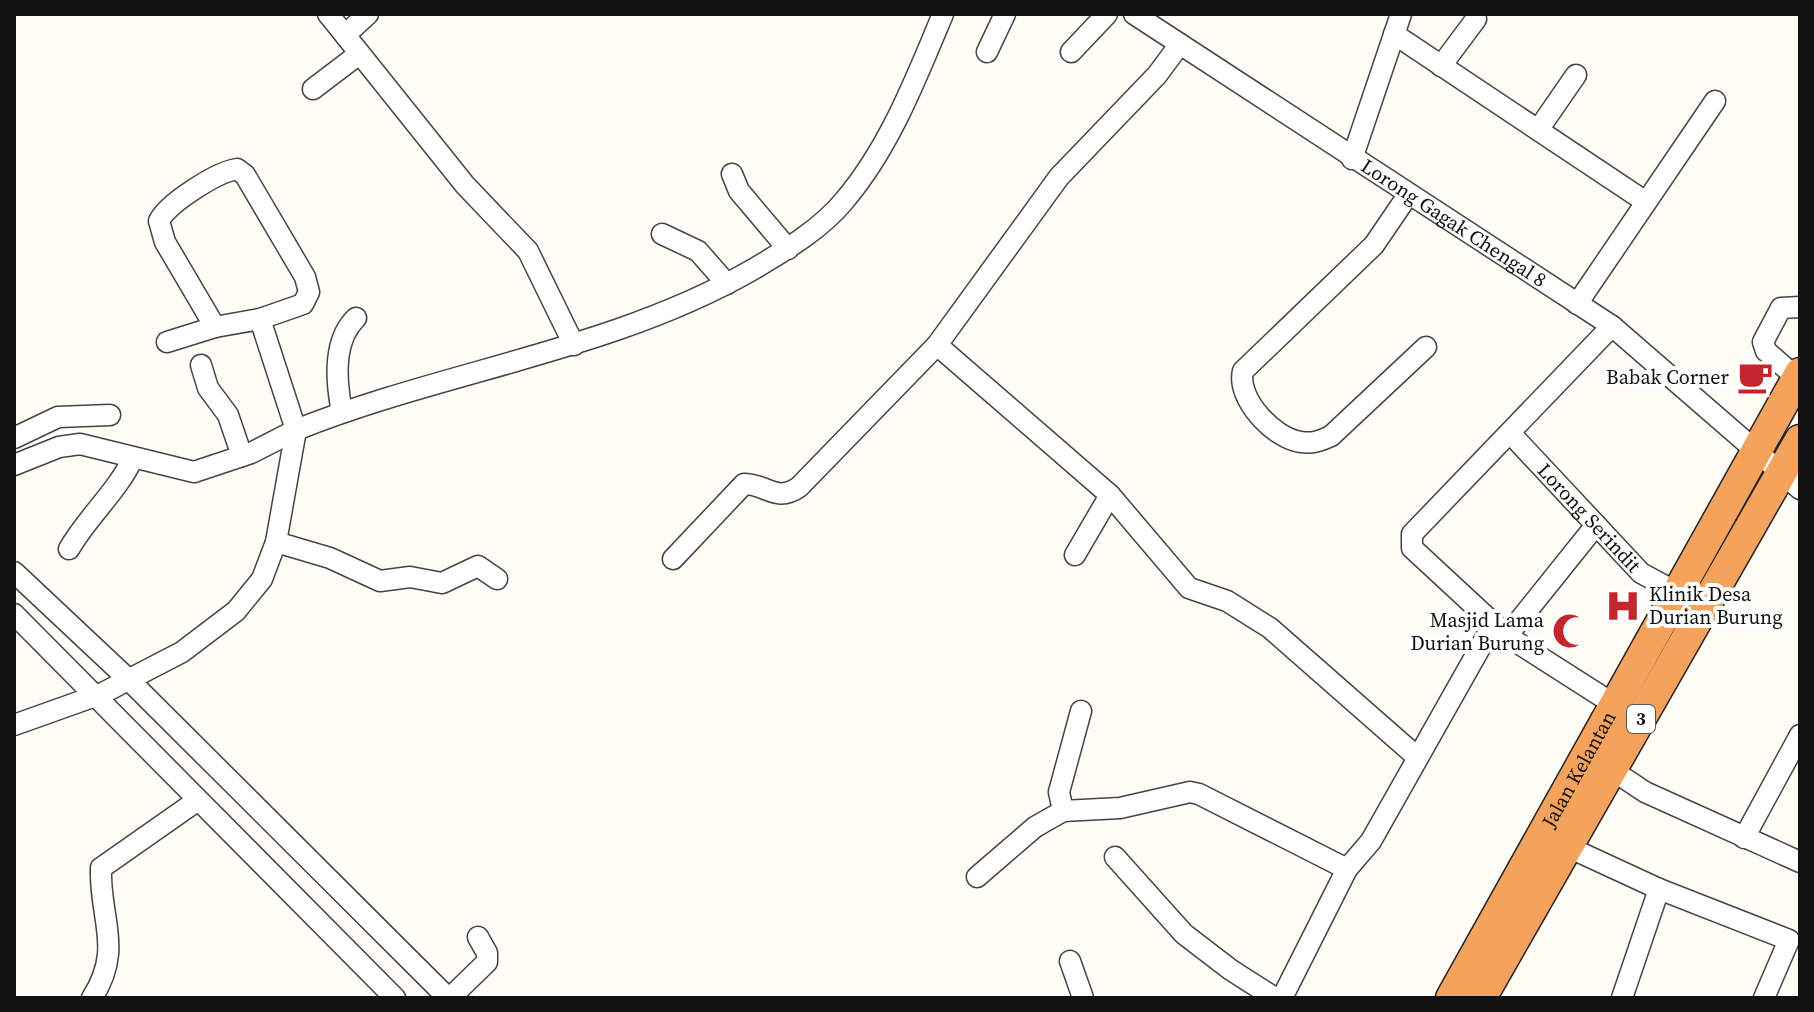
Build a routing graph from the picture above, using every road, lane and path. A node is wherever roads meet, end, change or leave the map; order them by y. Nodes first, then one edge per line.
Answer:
1 (328, 14) edge
2 (368, 14) edge
3 (943, 14) edge
4 (1005, 14) edge
5 (1107, 14) edge
6 (1134, 14) edge
7 (1401, 14) edge
8 (1476, 19) dead end
9 (1394, 34) junction
10 (345, 35) junction
11 (1180, 44) junction
12 (987, 52) dead end
13 (1071, 52) dead end
14 (359, 54) junction
15 (1441, 66) junction
16 (1576, 75) dead end
17 (313, 89) dead end
18 (1715, 101) dead end
19 (1538, 130) junction
20 (1352, 159) junction
21 (732, 174) dead end
22 (1408, 195) junction
23 (1646, 202) junction
24 (662, 234) dead end
25 (788, 249) junction
26 (727, 284) junction
27 (1577, 304) junction
28 (1800, 307) edge
29 (356, 318) dead end
30 (260, 319) junction
31 (1612, 326) junction
32 (215, 327) junction
33 (167, 342) dead end
34 (574, 345) junction
35 (937, 345) junction
36 (1426, 347) dead end
37 (201, 365) dead end
38 (1798, 376) edge
39 (342, 412) junction
40 (110, 415) dead end
41 (74, 429) junction
42 (296, 430) junction
43 (1510, 433) junction
44 (14, 438) edge
45 (1800, 440) edge
46 (1756, 453) junction
47 (242, 456) junction
48 (133, 458) junction
49 (14, 465) edge
50 (1791, 483) edge
51 (1110, 495) junction
52 (1596, 525) junction
53 (276, 542) junction
54 (69, 549) dead end
55 (1075, 555) dead end
56 (673, 559) dead end
57 (14, 572) edge
58 (497, 579) dead end
59 (1678, 593) junction
60 (14, 614) edge
61 (1501, 629) junction
62 (126, 680) junction
63 (98, 696) junction
64 (1615, 705) junction
65 (1081, 711) dead end
66 (14, 725) edge
67 (1800, 735) edge
68 (1417, 757) junction
69 (1612, 770) junction
70 (198, 800) junction
71 (1063, 811) junction
72 (1744, 838) junction
73 (1568, 847) junction
74 (1115, 857) dead end
75 (1800, 862) edge
76 (1347, 869) junction
77 (977, 877) dead end
78 (1659, 889) junction
79 (478, 937) dead end
80 (1794, 942) edge
81 (1070, 961) dead end
82 (92, 998) edge
83 (395, 998) edge
84 (449, 998) edge
85 (1083, 998) edge
86 (1275, 998) edge
87 (1282, 998) edge
88 (1451, 998) edge
89 (1481, 998) edge
90 (1622, 998) edge
91 (1764, 998) edge

1 - 10 street
2 - 10 street
3 - 25 street
4 - 12 street
5 - 13 street
6 - 11 street, Lorong Gagak Chengal 8
7 - 9 street
8 - 15 street
9 - 15 street
9 - 20 street
10 - 14 street
11 - 20 street, Lorong Gagak Chengal 8
11 - 35 street
14 - 17 street
14 - 34 street
15 - 19 street
16 - 19 street
18 - 23 street
19 - 23 street
20 - 22 street, Lorong Gagak Chengal 8
21 - 25 street
22 - 27 street, Lorong Gagak Chengal 8
22 - 36 street
23 - 27 street
24 - 26 street
25 - 26 street
26 - 34 street
27 - 31 street, Lorong Gagak Chengal 8
28 - 38 street
29 - 39 street
30 - 32 street
30 - 32 street
30 - 42 street
31 - 43 street
31 - 46 street, Lorong Gagak Chengal 8
32 - 33 street
34 - 39 street
35 - 51 street
35 - 56 street
37 - 47 street
38 - 46 highway, Jalan Kelantan / 3
39 - 42 street
40 - 41 street
41 - 44 street
41 - 48 street
41 - 49 street
42 - 47 street
42 - 53 street
43 - 52 street, Lorong Serindit
43 - 61 street
45 - 50 highway, Jalan Kelantan / 3
46 - 50 street, Lorong Gagak Chengal 8
46 - 59 highway, Jalan Kelantan / 3
47 - 48 street
48 - 54 street
50 - 69 highway, Jalan Kelantan / 3
51 - 55 street
51 - 68 street
52 - 59 street, Lorong Serindit
52 - 61 street
53 - 58 street
53 - 62 street
57 - 62 street
59 - 64 highway, Jalan Kelantan / 3
60 - 63 street
61 - 64 street
61 - 68 street
62 - 63 street
62 - 84 street
63 - 66 street
63 - 70 street
64 - 88 highway, Jalan Kelantan / 3
65 - 71 street
67 - 72 street
68 - 76 street
69 - 72 street
69 - 73 highway, Jalan Kelantan / 3
70 - 82 street
70 - 83 street
71 - 76 street
71 - 77 street
72 - 75 street
73 - 78 street
73 - 89 highway, Jalan Kelantan / 3
74 - 86 street
76 - 87 street
78 - 80 street
78 - 90 street
79 - 84 street
80 - 91 street
81 - 85 street

